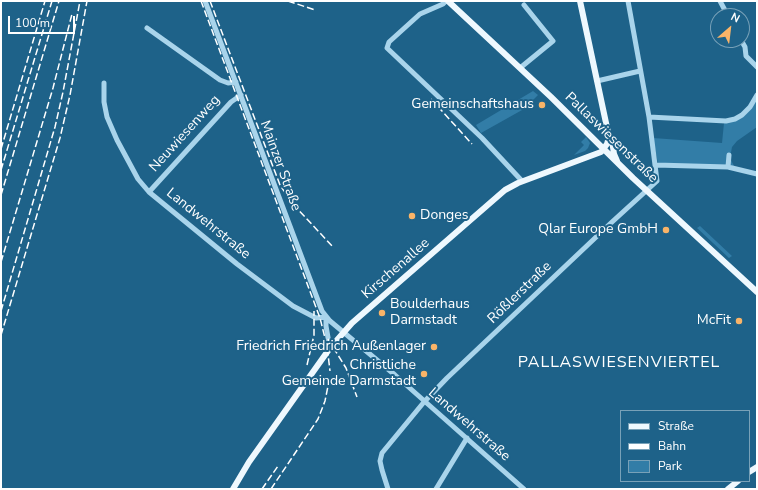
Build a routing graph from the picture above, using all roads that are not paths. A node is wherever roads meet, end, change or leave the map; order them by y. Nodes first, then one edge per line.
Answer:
1 (205, 1) edge
2 (447, 1) edge
3 (580, 1) edge
4 (628, 1) edge
5 (524, 6) dead end
6 (147, 28) dead end
7 (745, 48) edge
8 (757, 67) edge
9 (520, 68) junction
10 (640, 71) junction
11 (597, 81) junction
12 (236, 82) junction
13 (104, 83) dead end
14 (240, 95) junction
15 (757, 95) edge
16 (649, 118) junction
17 (610, 136) junction
18 (604, 149) junction
19 (729, 155) dead end
20 (618, 163) junction
21 (656, 165) junction
22 (728, 167) junction
23 (757, 174) edge
24 (522, 181) junction
25 (647, 190) junction
26 (149, 192) junction
27 (757, 292) edge
28 (326, 317) junction
29 (343, 332) junction
30 (330, 349) junction
31 (424, 402) junction
32 (467, 438) junction
33 (250, 462) junction
34 (229, 489) edge
35 (233, 489) edge
36 (388, 489) edge
37 (436, 489) edge
38 (524, 489) edge

1 - 12 street, Mainzer Straße
2 - 9 main road, Pallaswiesenstraße
2 - 24 street
3 - 11 main road
4 - 10 street
5 - 9 street
6 - 12 street
7 - 8 street
9 - 18 main road, Pallaswiesenstraße
10 - 11 street
10 - 16 street
11 - 17 main road
12 - 14 street, Mainzer Straße
13 - 26 street, Landwehrstraße
14 - 26 street, Neuwiesenweg
14 - 28 street, Mainzer Straße
15 - 16 street
16 - 21 street
17 - 18 main road
17 - 20 main road
18 - 20 main road, Pallaswiesenstraße
18 - 24 main road, Kirschenallee
19 - 22 street
20 - 25 main road, Pallaswiesenstraße
21 - 22 street
21 - 25 street, Rößlerstraße
22 - 23 street
24 - 29 main road, Kirschenallee
25 - 27 main road, Pallaswiesenstraße
25 - 31 street, Rößlerstraße
26 - 28 street, Landwehrstraße
28 - 29 street, Mainzer Straße
28 - 30 street
29 - 30 main road, Kirschenallee
29 - 31 street, Landwehrstraße
30 - 33 main road, Kirschenallee
31 - 32 street, Landwehrstraße
31 - 36 street, Rößlerstraße
32 - 37 street
32 - 38 street, Landwehrstraße
33 - 34 main road, Kirschenallee
33 - 35 main road, Kirschenallee

